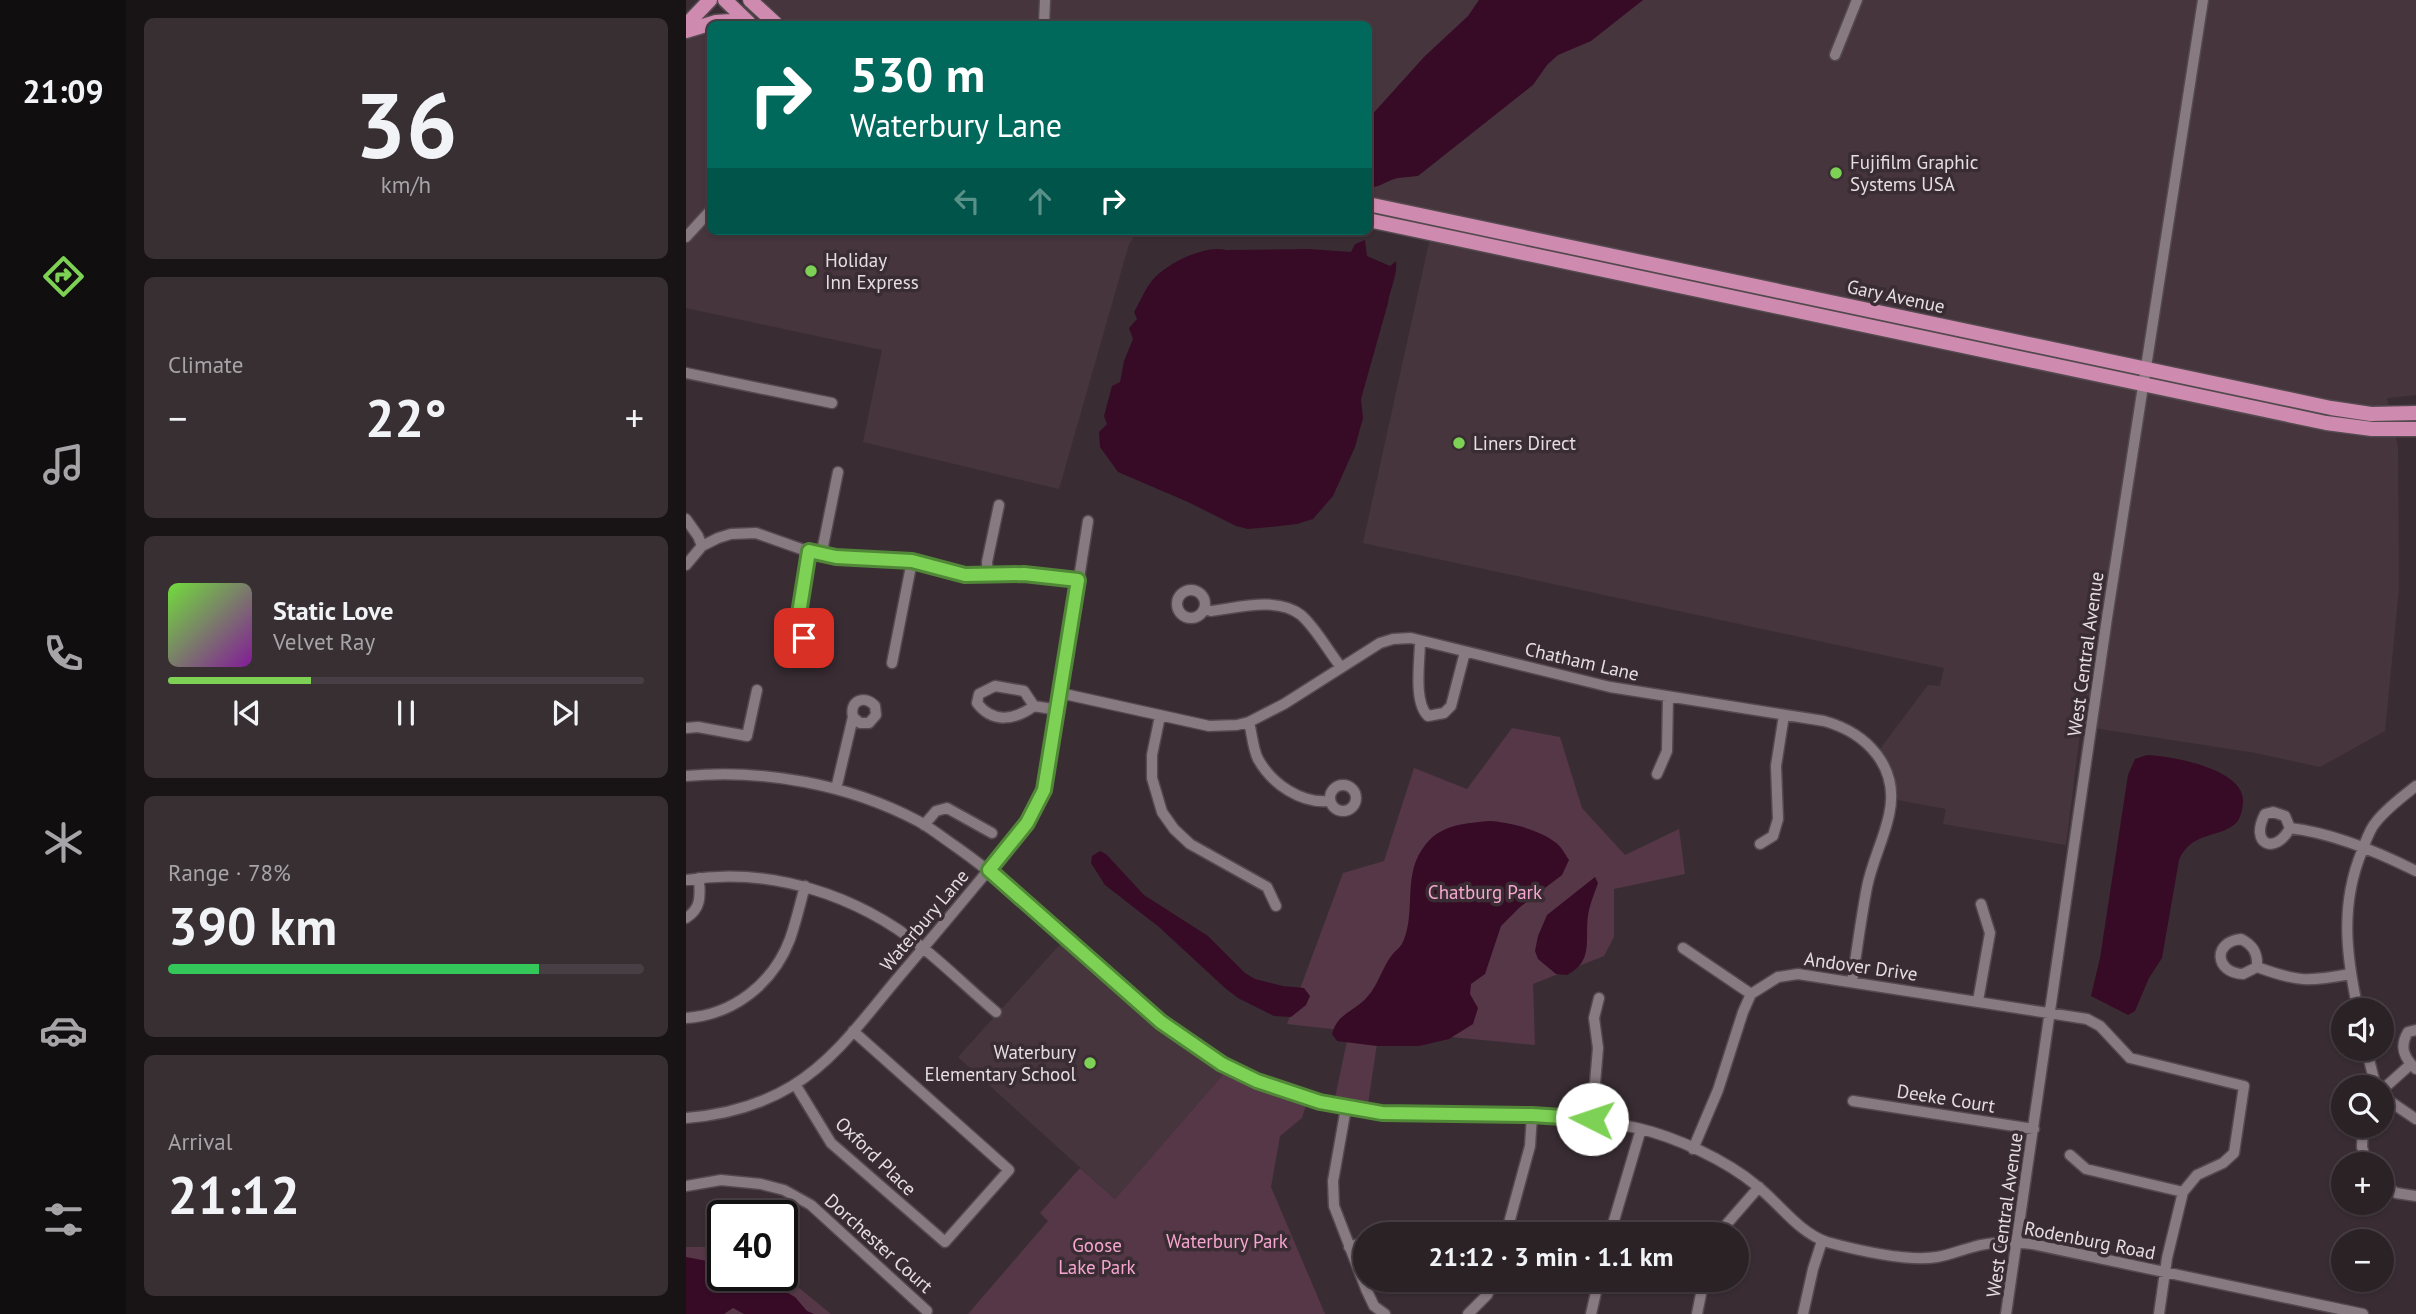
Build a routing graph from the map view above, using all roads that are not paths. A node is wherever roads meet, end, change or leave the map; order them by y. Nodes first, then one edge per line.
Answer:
1 (709, 0) edge
2 (725, 0) edge
3 (750, 0) edge
4 (1045, 0) edge
5 (1857, 0) edge
6 (2203, 0) edge
7 (747, 21) edge
8 (773, 21) edge
9 (1044, 21) edge
10 (686, 25) edge
11 (707, 25) edge
12 (686, 31) edge
13 (1835, 55) dead end
14 (1372, 205) edge
15 (707, 214) edge
16 (1372, 221) edge
17 (686, 237) edge
18 (2146, 369) junction
19 (686, 373) edge
20 (2144, 385) junction
21 (832, 403) dead end
22 (2416, 413) edge
23 (2416, 429) edge
24 (838, 472) dead end
25 (999, 505) dead end
26 (686, 519) edge
27 (1088, 521) dead end
28 (702, 546) junction
29 (809, 551) junction
30 (821, 555) junction
31 (912, 561) junction
32 (686, 565) edge
33 (988, 576) junction
34 (1078, 580) junction
35 (1204, 609) dead end
36 (798, 620) dead end
37 (1420, 641) junction
38 (1465, 652) junction
39 (892, 663) dead end
40 (1341, 667) junction
41 (757, 690) dead end
42 (1060, 693) junction
43 (1668, 697) junction
44 (1034, 706) junction
45 (1058, 710) junction
46 (1784, 715) junction
47 (1160, 716) junction
48 (853, 717) dead end
49 (1249, 722) junction
50 (686, 729) edge
51 (1657, 774) dead end
52 (686, 776) edge
53 (2416, 786) edge
54 (836, 789) junction
55 (1330, 801) dead end
56 (924, 825) junction
57 (2290, 828) dead end
58 (992, 833) dead end
59 (1760, 844) dead end
60 (2363, 848) junction
61 (989, 870) junction
62 (2416, 871) edge
63 (699, 878) junction
64 (686, 880) edge
65 (804, 886) junction
66 (1981, 904) dead end
67 (1276, 906) dead end
68 (686, 918) edge
69 (923, 948) junction
70 (1683, 948) dead end
71 (2257, 967) dead end
72 (2350, 974) junction
73 (1852, 982) junction
74 (1751, 994) junction
75 (1599, 998) dead end
76 (2355, 998) edge
77 (1979, 1001) junction
78 (996, 1012) dead end
79 (2051, 1013) junction
80 (686, 1018) edge
81 (2416, 1030) edge
82 (853, 1031) junction
83 (2414, 1067) edge
84 (2394, 1081) edge
85 (795, 1084) junction
86 (1853, 1101) dead end
87 (2394, 1104) edge
88 (1346, 1108) junction
89 (1532, 1115) junction
90 (686, 1118) edge
91 (1592, 1119) junction
92 (2416, 1119) edge
93 (1641, 1129) junction
94 (2034, 1129) junction
95 (1693, 1149) junction
96 (2070, 1155) dead end
97 (686, 1186) edge
98 (1759, 1187) junction
99 (2183, 1192) junction
100 (2394, 1192) edge
101 (2416, 1196) edge
102 (1509, 1222) edge
103 (1614, 1222) edge
104 (1728, 1222) edge
105 (1822, 1241) junction
106 (2018, 1242) junction
107 (1353, 1246) edge
108 (1349, 1247) junction
109 (2165, 1273) junction
110 (1488, 1292) edge
111 (1596, 1292) edge
112 (1701, 1292) edge
113 (927, 1311) dead end
114 (1385, 1314) edge
115 (1468, 1314) edge
116 (1591, 1314) edge
117 (1696, 1314) edge
118 (1803, 1314) edge
119 (2006, 1314) edge
120 (2160, 1314) edge
121 (2363, 1314) edge

1 - 10 main road
2 - 7 main road
3 - 8 main road
4 - 9 street
5 - 13 street
6 - 18 street, West Central Avenue
11 - 12 main road
14 - 18 main road, Gary Avenue
15 - 17 street
16 - 20 main road, Gary Avenue
18 - 20 street, West Central Avenue
18 - 22 main road, Gary Avenue
19 - 21 street
20 - 23 main road, Gary Avenue
20 - 79 street, West Central Avenue
24 - 30 street
25 - 33 street
26 - 28 street
27 - 34 street, Waterbury Lane
28 - 29 street
28 - 32 street
29 - 30 street
29 - 36 street
30 - 31 street
31 - 33 street
31 - 39 street
33 - 34 street
34 - 42 street, Waterbury Lane
35 - 40 street
37 - 38 street, Chatham Lane
37 - 38 street
37 - 40 street, Chatham Lane
38 - 43 street, Chatham Lane
40 - 49 street, Chatham Lane
41 - 50 street
42 - 45 street, Waterbury Lane
42 - 47 street, Chatham Lane
43 - 46 street, Chatham Lane
43 - 51 street
44 - 44 street
44 - 45 street
45 - 61 street, Waterbury Lane
46 - 59 street
46 - 73 street, Chatham Lane
47 - 49 street, Chatham Lane
47 - 67 street
48 - 54 street
49 - 55 street
52 - 54 street, Rodenburg Road
53 - 60 street
54 - 56 street, Rodenburg Road
56 - 58 street
56 - 61 street, Rodenburg Road
57 - 60 street
60 - 62 street
60 - 72 street
61 - 69 street, Waterbury Lane
61 - 88 street, Rodenburg Road
63 - 64 street
63 - 65 street
63 - 68 street
65 - 69 street
65 - 80 street
66 - 77 street
69 - 78 street
69 - 82 street, Waterbury Lane
70 - 74 street
71 - 72 street
72 - 76 street
73 - 74 street, Andover Drive
73 - 77 street, Andover Drive
74 - 95 street
75 - 91 street
77 - 79 street, Andover Drive
79 - 94 street, West Central Avenue
79 - 99 street, Andover Drive
81 - 83 street
82 - 85 street, Waterbury Lane
82 - 85 street, Oxford Place
83 - 84 street
85 - 90 street, Waterbury Lane
86 - 94 street, Deeke Court
87 - 92 street
88 - 89 street, Rodenburg Road
88 - 108 street
89 - 91 street, Rodenburg Road
89 - 102 street
91 - 93 street, Rodenburg Road
93 - 95 street, Rodenburg Road
93 - 103 street
94 - 106 street, West Central Avenue
95 - 98 street, Rodenburg Road
96 - 99 street
97 - 113 street, Dorchester Court
98 - 104 street
98 - 105 street, Rodenburg Road
99 - 109 street
100 - 101 street
105 - 106 street, Rodenburg Road
105 - 118 street
106 - 109 street, Rodenburg Road
106 - 119 street, West Central Avenue
107 - 108 street
108 - 114 street
109 - 120 street
109 - 121 street, Rodenburg Road
110 - 115 street
111 - 116 street
112 - 117 street

